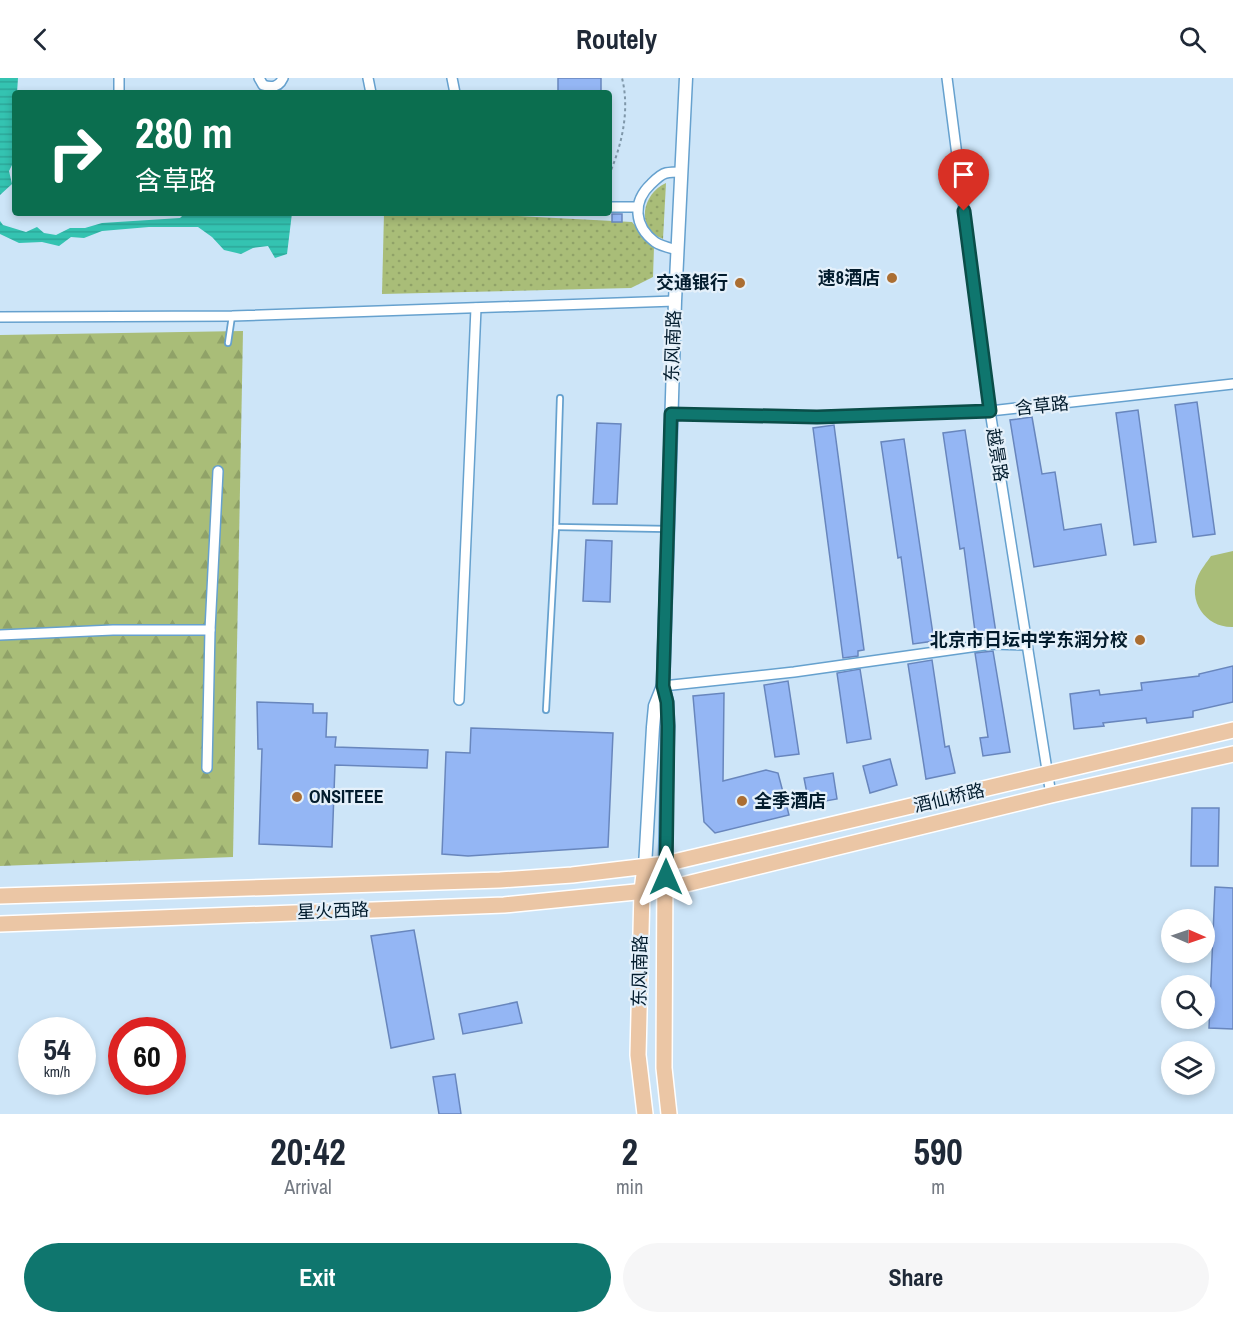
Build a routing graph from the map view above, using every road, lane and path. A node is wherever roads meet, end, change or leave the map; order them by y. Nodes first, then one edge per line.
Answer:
1 (259, 78) edge
2 (283, 78) edge
3 (622, 78) edge
4 (686, 78) edge
5 (947, 78) edge
6 (612, 165) edge
7 (681, 172) junction
8 (612, 207) edge
9 (637, 207) junction
10 (677, 250) junction
11 (675, 301) junction
12 (476, 308) junction
13 (232, 316) junction
14 (0, 317) edge
15 (228, 343) dead end
16 (1233, 384) edge
17 (560, 398) dead end
18 (990, 411) junction
19 (671, 414) junction
20 (218, 471) dead end
21 (556, 527) junction
22 (668, 529) junction
23 (210, 630) junction
24 (0, 635) edge
25 (1027, 645) junction
26 (663, 686) junction
27 (459, 700) dead end
28 (546, 710) dead end
29 (1233, 730) edge
30 (1233, 754) edge
31 (207, 768) dead end
32 (1048, 775) junction
33 (1051, 795) junction
34 (665, 864) junction
35 (645, 867) junction
36 (666, 889) junction
37 (642, 890) junction
38 (0, 896) edge
39 (0, 924) edge
40 (645, 1114) edge
41 (669, 1114) edge

1 - 2 street
3 - 6 path
4 - 7 street, 东风南路
5 - 18 street, 越景路
7 - 9 street
7 - 10 street, 东风南路
8 - 9 street
9 - 10 street
10 - 11 street, 东风南路
11 - 12 street
11 - 19 street, 东风南路
12 - 13 street
12 - 27 street
13 - 14 street
13 - 15 lane
16 - 18 street, 含草路
17 - 21 lane
18 - 19 street, 含草路
18 - 25 street, 越景路
19 - 22 street, 东风南路
20 - 23 street
21 - 22 lane
21 - 28 lane
22 - 26 street, 东风南路
23 - 24 street
23 - 31 street
25 - 26 street
25 - 32 street, 越景路
26 - 34 street, 东风南路
26 - 35 street, 东风南路
29 - 32 main road, 酒仙桥路
30 - 33 main road, 酒仙桥路
32 - 33 street, 越景路
32 - 34 main road, 酒仙桥路
33 - 36 main road, 酒仙桥路
34 - 35 main road, 星火西路
34 - 36 main road, 东风南路
35 - 37 main road, 东风南路
35 - 38 main road, 星火西路
36 - 37 main road, 星火西路
36 - 41 main road, 东风南路
37 - 39 main road, 星火西路
37 - 40 main road, 东风南路

